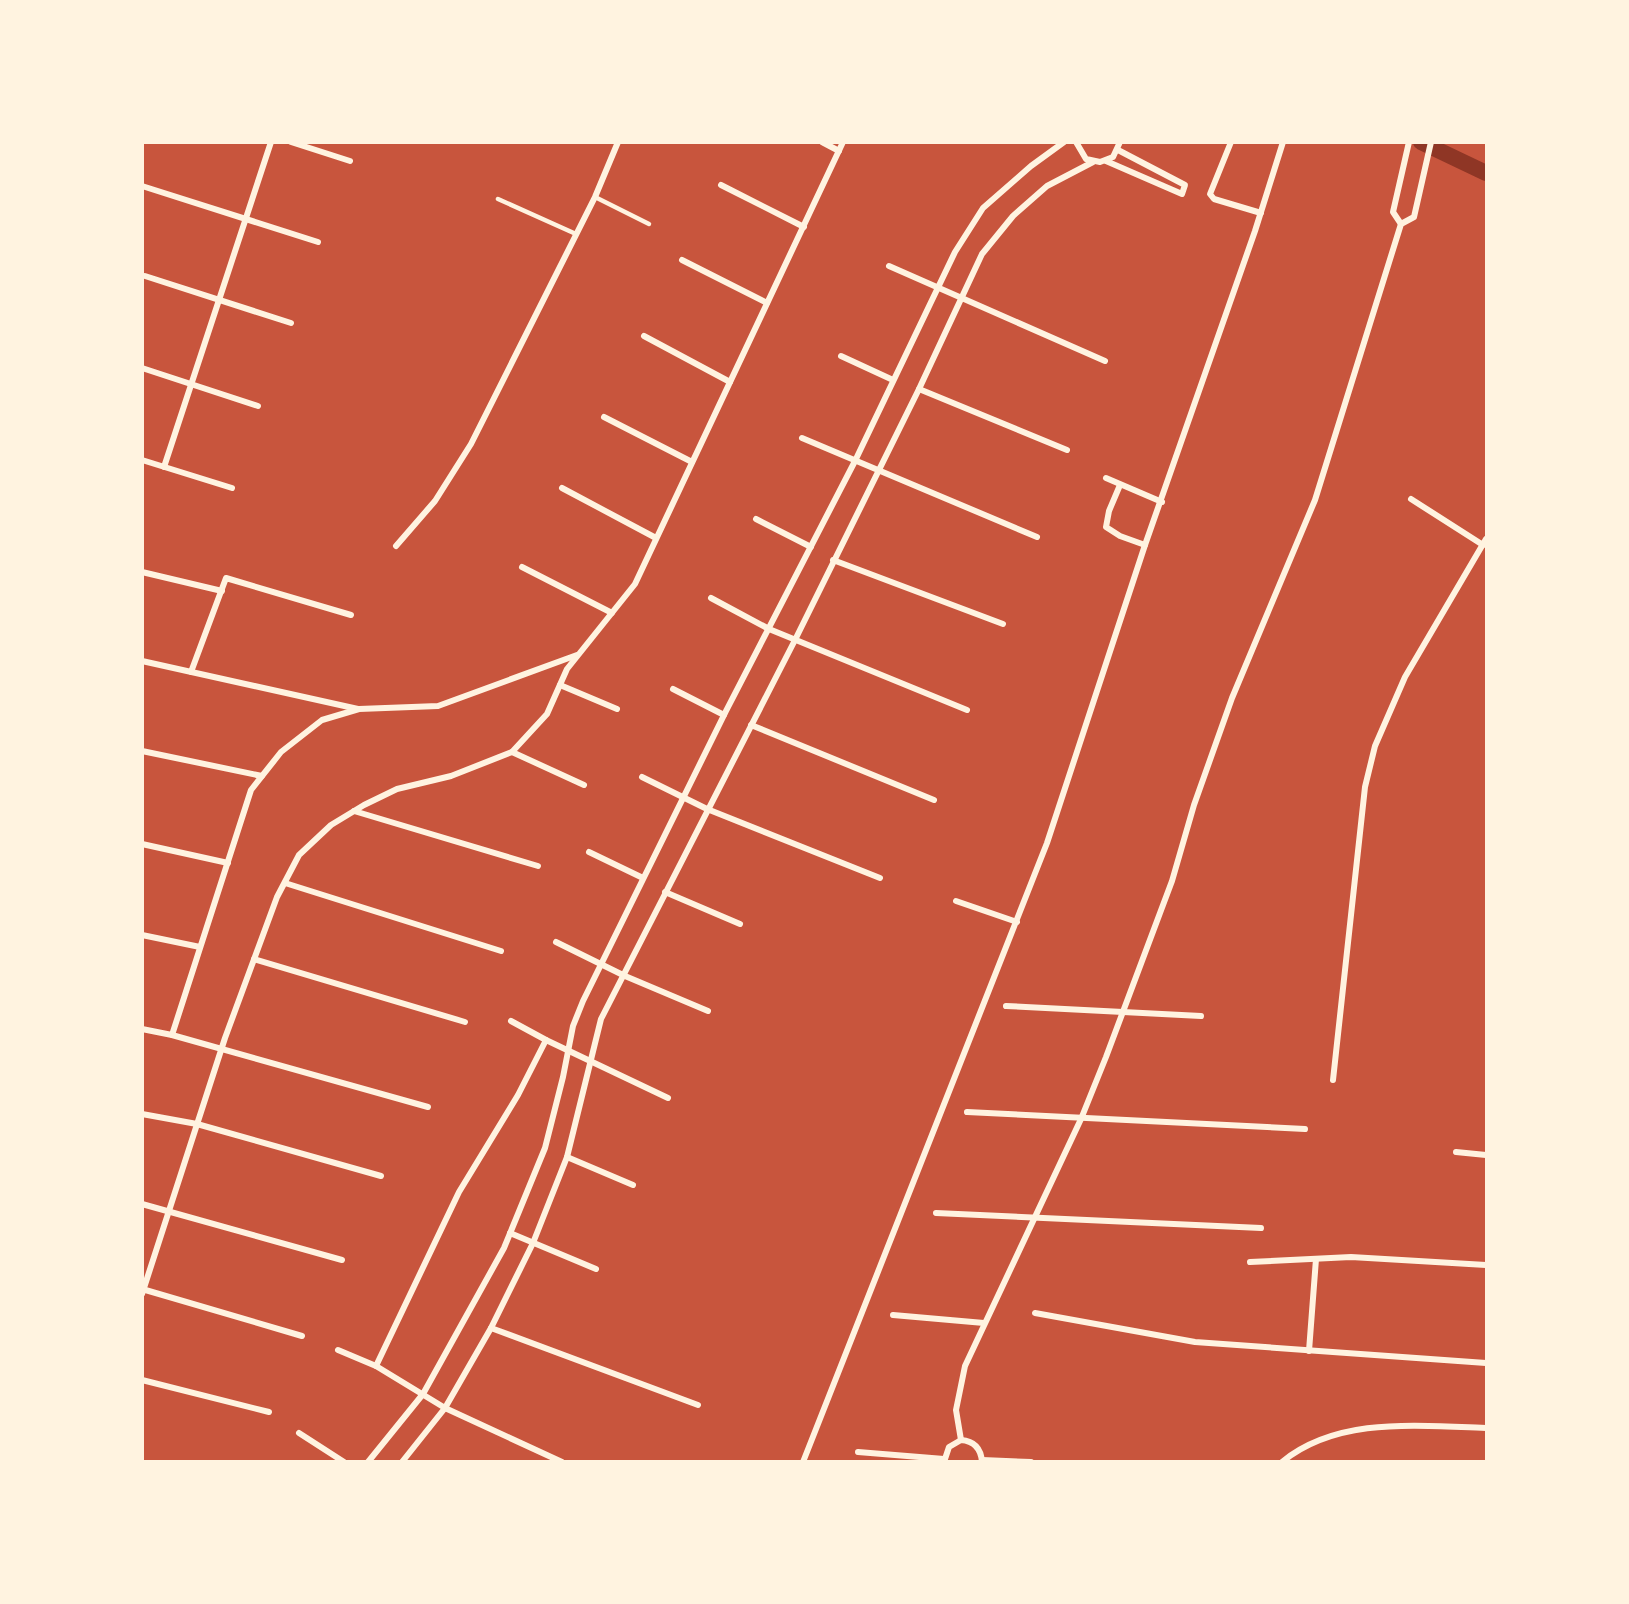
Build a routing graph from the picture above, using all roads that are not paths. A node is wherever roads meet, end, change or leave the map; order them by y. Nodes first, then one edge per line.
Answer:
1 (271, 142) edge
2 (291, 142) edge
3 (618, 142) edge
4 (822, 142) edge
5 (843, 142) edge
6 (1064, 142) edge
7 (1076, 142) edge
8 (1120, 142) edge
9 (1231, 142) edge
10 (1283, 142) edge
11 (1409, 142) edge
12 (1431, 142) edge
13 (1118, 150) junction
14 (839, 151) junction
15 (351, 161) dead end
16 (1106, 161) junction
17 (1093, 162) junction
18 (721, 185) dead end
19 (142, 186) edge
20 (595, 197) junction
21 (498, 199) dead end
22 (1261, 213) junction
23 (246, 219) junction
24 (649, 224) dead end
25 (1401, 224) junction
26 (804, 227) junction
27 (576, 234) junction
28 (318, 242) dead end
29 (682, 260) dead end
30 (889, 266) dead end
31 (145, 276) dead end
32 (938, 287) junction
33 (219, 300) junction
34 (961, 300) junction
35 (767, 303) junction
36 (291, 323) dead end
37 (644, 336) dead end
38 (841, 356) dead end
39 (1105, 361) dead end
40 (142, 368) edge
41 (893, 380) junction
42 (730, 382) junction
43 (192, 384) junction
44 (919, 389) junction
45 (258, 406) dead end
46 (604, 417) dead end
47 (802, 438) dead end
48 (1067, 450) dead end
49 (142, 460) edge
50 (855, 461) junction
51 (692, 462) junction
52 (164, 467) junction
53 (877, 470) junction
54 (1106, 478) dead end
55 (1120, 485) junction
56 (232, 488) dead end
57 (562, 488) dead end
58 (1412, 499) dead end
59 (1162, 502) junction
60 (756, 519) dead end
61 (1037, 537) dead end
62 (656, 538) junction
63 (1486, 539) edge
64 (1145, 545) junction
65 (1483, 545) junction
66 (396, 546) dead end
67 (811, 548) junction
68 (833, 560) junction
69 (522, 567) dead end
70 (142, 572) edge
71 (222, 591) junction
72 (711, 598) dead end
73 (612, 613) junction
74 (351, 615) dead end
75 (1003, 624) dead end
76 (769, 629) junction
77 (795, 640) junction
78 (579, 654) junction
79 (142, 661) edge
80 (192, 672) junction
81 (560, 685) junction
82 (673, 689) dead end
83 (359, 709) junction
84 (617, 709) dead end
85 (967, 710) dead end
86 (724, 715) junction
87 (751, 725) junction
88 (142, 751) edge
89 (512, 752) junction
90 (262, 776) junction
91 (642, 777) dead end
92 (584, 786) dead end
93 (683, 798) junction
94 (934, 800) dead end
95 (707, 808) junction
96 (354, 811) junction
97 (142, 844) edge
98 (589, 852) dead end
99 (228, 863) junction
100 (538, 866) dead end
101 (643, 878) junction
102 (880, 878) dead end
103 (285, 883) junction
104 (665, 892) junction
105 (956, 901) dead end
106 (1017, 922) junction
107 (740, 924) dead end
108 (142, 935) edge
109 (556, 942) dead end
110 (200, 947) junction
111 (501, 951) dead end
112 (254, 959) junction
113 (602, 965) junction
114 (625, 976) junction
115 (1006, 1006) dead end
116 (708, 1011) dead end
117 (1122, 1014) junction
118 (1201, 1017) dead end
119 (465, 1022) dead end
120 (511, 1022) dead end
121 (142, 1029) edge
122 (171, 1035) junction
123 (546, 1040) junction
124 (222, 1047) junction
125 (567, 1051) junction
126 (592, 1063) junction
127 (1333, 1080) dead end
128 (668, 1098) dead end
129 (428, 1107) dead end
130 (967, 1112) dead end
131 (142, 1114) edge
132 (1081, 1119) junction
133 (197, 1124) junction
134 (1305, 1129) dead end
135 (1456, 1152) dead end
136 (1486, 1155) edge
137 (567, 1157) junction
138 (381, 1176) dead end
139 (633, 1185) dead end
140 (142, 1204) edge
141 (170, 1210) junction
142 (936, 1214) dead end
143 (1035, 1219) junction
144 (1261, 1228) dead end
145 (510, 1233) junction
146 (533, 1243) junction
147 (1316, 1259) junction
148 (342, 1260) dead end
149 (1250, 1262) dead end
150 (1486, 1265) edge
151 (596, 1269) dead end
152 (143, 1291) edge
153 (1035, 1313) dead end
154 (894, 1315) dead end
155 (984, 1323) junction
156 (491, 1328) junction
157 (302, 1336) dead end
158 (338, 1350) dead end
159 (1309, 1351) junction
160 (1486, 1363) edge
161 (376, 1366) junction
162 (142, 1380) edge
163 (423, 1394) junction
164 (698, 1405) dead end
165 (445, 1408) junction
166 (269, 1412) dead end
167 (1486, 1428) edge
168 (299, 1433) dead end
169 (961, 1440) junction
170 (858, 1452) dead end
171 (944, 1460) edge
172 (344, 1461) edge
173 (368, 1461) edge
174 (402, 1461) edge
175 (562, 1461) edge
176 (803, 1461) edge
177 (982, 1461) edge
178 (1031, 1461) edge
179 (1282, 1461) edge

1 - 23 street
2 - 15 street
3 - 20 street
4 - 14 street
5 - 14 street
6 - 32 street
7 - 17 street
8 - 13 street
9 - 22 street
10 - 22 street
11 - 25 street
12 - 25 street
13 - 16 street
13 - 16 street
14 - 26 street
16 - 17 street
17 - 34 street
18 - 26 street
19 - 23 street
20 - 24 lane
20 - 27 street
21 - 27 lane
22 - 59 street
23 - 28 street
23 - 33 street
25 - 117 street
26 - 35 street
27 - 66 street
29 - 35 street
30 - 32 street
31 - 33 street
32 - 34 street
32 - 41 street
33 - 36 street
33 - 43 street
34 - 39 street
34 - 44 street
35 - 42 street
37 - 42 street
38 - 41 street
40 - 43 street
41 - 50 street
42 - 51 street
43 - 45 street
43 - 52 street
44 - 48 street
44 - 53 street
46 - 51 street
47 - 50 street
49 - 52 street
50 - 53 street
50 - 67 street
51 - 62 street
52 - 56 street
53 - 61 street
53 - 68 street
54 - 55 street
55 - 59 street
55 - 64 street
57 - 62 street
58 - 65 street
59 - 64 street
60 - 67 street
62 - 73 street
63 - 65 street
64 - 106 street
65 - 127 street
67 - 76 street
68 - 75 street
68 - 77 street
69 - 73 street
70 - 71 street
71 - 74 street
71 - 80 street
72 - 76 street
73 - 78 street
76 - 77 street
76 - 86 street
77 - 85 street
77 - 87 street
78 - 81 street
78 - 83 street
79 - 80 street
80 - 83 street
81 - 84 street
81 - 89 street
82 - 86 street
83 - 90 street
86 - 93 street
87 - 94 street
87 - 95 street
88 - 90 street
89 - 92 street
89 - 96 street
90 - 99 street
91 - 93 street
93 - 95 street
93 - 101 street
95 - 102 street
95 - 104 street
96 - 100 street
96 - 103 street
97 - 99 street
98 - 101 street
99 - 110 street
101 - 113 street
103 - 111 street
103 - 112 street
104 - 107 street
104 - 114 street
105 - 106 street
106 - 176 street
108 - 110 street
109 - 113 street
110 - 122 street
112 - 119 street
112 - 124 street
113 - 114 street
113 - 125 street
114 - 116 street
114 - 126 street
115 - 117 street
117 - 118 street
117 - 132 street
120 - 123 street
121 - 122 street
122 - 124 street
123 - 125 street
123 - 161 street
124 - 129 street
124 - 133 street
125 - 126 street
125 - 145 street
126 - 128 street
126 - 137 street
130 - 132 street
131 - 133 street
132 - 134 street
132 - 143 street
133 - 138 street
133 - 141 street
135 - 136 street
137 - 139 street
137 - 146 street
140 - 141 street
141 - 148 street
141 - 152 street
142 - 143 street
143 - 144 street
143 - 155 street
145 - 146 street
145 - 163 street
146 - 151 street
146 - 156 street
147 - 149 street
147 - 150 street
147 - 159 street
152 - 157 street
153 - 159 street
154 - 155 street
155 - 169 street
156 - 164 street
156 - 165 street
158 - 161 street
159 - 160 street
161 - 163 street
162 - 166 street
163 - 165 street
163 - 173 street
165 - 174 street
165 - 175 street
167 - 179 street
168 - 172 street
169 - 171 street
169 - 177 street
170 - 171 street
177 - 178 street

